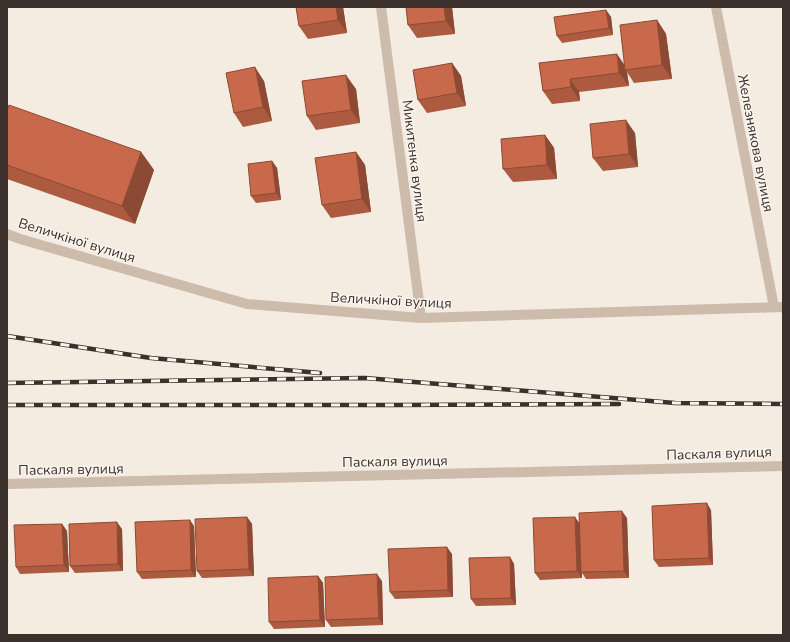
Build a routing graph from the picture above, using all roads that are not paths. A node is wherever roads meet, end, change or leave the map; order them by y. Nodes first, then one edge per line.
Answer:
1 (381, 7) edge
2 (716, 7) edge
3 (7, 234) edge
4 (778, 307) edge
5 (421, 318) junction
6 (783, 466) edge
7 (7, 484) edge

1 - 5 street, Микитенка вулиця
2 - 4 street, Железнякова вулиця
3 - 5 street, Величкіної вулиця
4 - 5 street, Величкіної вулиця
6 - 7 street, Паскаля вулиця

